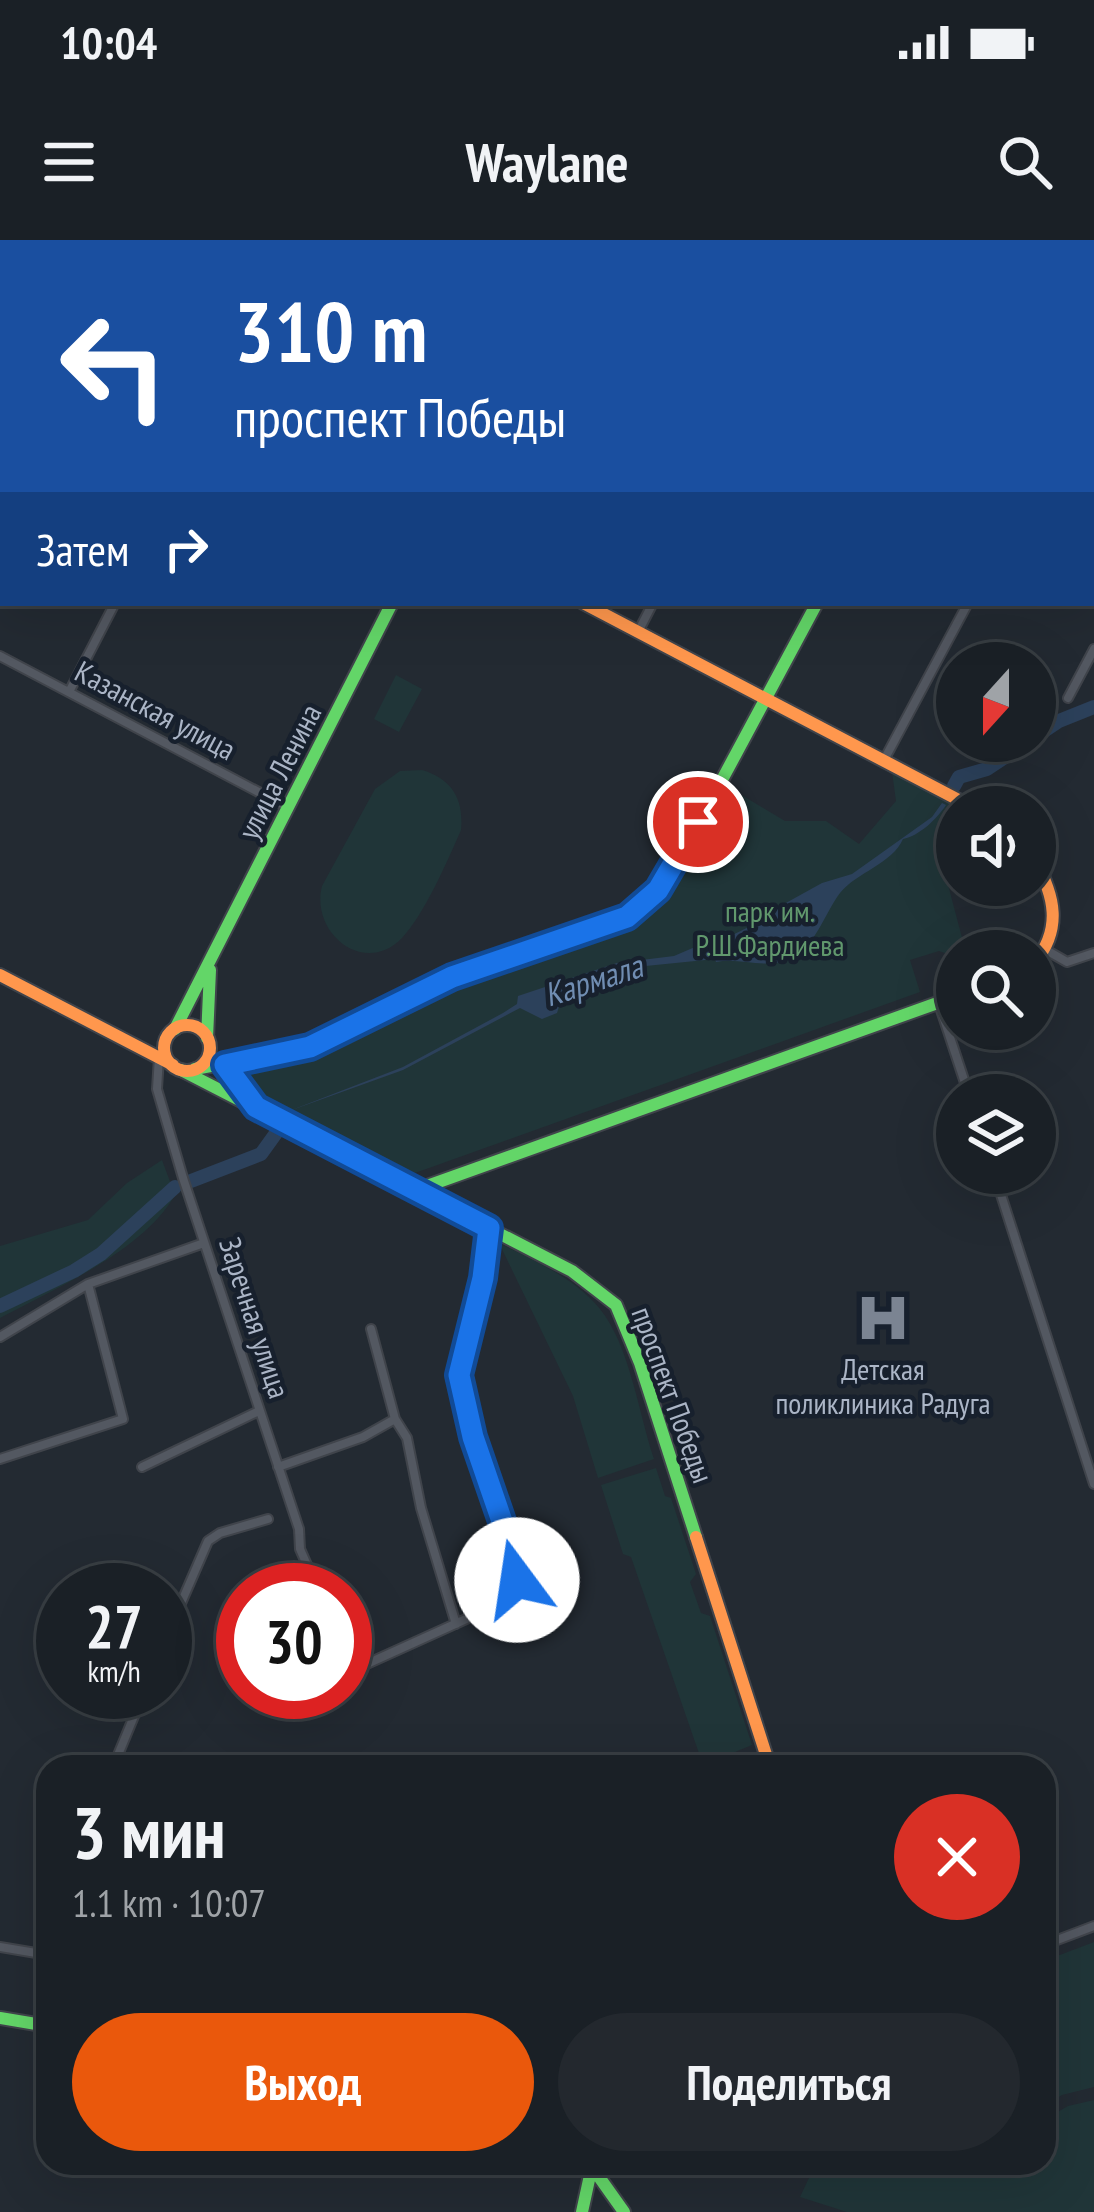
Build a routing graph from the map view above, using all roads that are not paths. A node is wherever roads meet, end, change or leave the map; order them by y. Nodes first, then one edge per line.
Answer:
1 (113, 606) edge
2 (390, 606) edge
3 (589, 606) edge
4 (651, 606) edge
5 (815, 606) edge
6 (966, 606) edge
7 (638, 632) junction
8 (1094, 649) edge
9 (0, 656) edge
10 (69, 692) junction
11 (766, 698) junction
12 (1068, 698) dead end
13 (884, 760) junction
14 (936, 787) edge
15 (289, 807) junction
16 (1094, 953) edge
17 (1056, 956) edge
18 (210, 963) junction
19 (0, 975) edge
20 (936, 1003) edge
21 (175, 1029) junction
22 (208, 1040) junction
23 (162, 1051) junction
24 (225, 1065) junction
25 (183, 1068) junction
26 (256, 1107) junction
27 (422, 1192) junction
28 (1001, 1194) edge
29 (489, 1228) junction
30 (204, 1243) junction
31 (88, 1284) junction
32 (371, 1329) dead end
33 (0, 1336) edge
34 (259, 1411) junction
35 (395, 1418) junction
36 (3, 1458) edge
37 (142, 1467) dead end
38 (278, 1467) junction
39 (0, 1469) edge
40 (1094, 1484) edge
41 (268, 1519) dead end
42 (306, 1563) edge
43 (192, 1578) edge
44 (456, 1624) junction
45 (372, 1662) edge
46 (132, 1719) edge
47 (117, 1755) edge
48 (766, 1755) edge
49 (1094, 1926) edge
50 (1056, 1940) edge
51 (0, 1947) edge
52 (36, 1953) edge
53 (0, 2018) edge
54 (36, 2024) edge
55 (591, 2175) edge
56 (600, 2175) edge
57 (582, 2212) edge
58 (624, 2212) edge

1 - 10 street
2 - 15 main road, улица Ленина
3 - 7 main road
4 - 7 street
5 - 11 main road
6 - 13 street
7 - 11 main road
8 - 12 street
9 - 10 street, Казанская улица
10 - 15 street, Казанская улица
11 - 13 main road
11 - 24 main road
13 - 14 main road
15 - 18 main road, улица Ленина
16 - 17 street
18 - 21 main road, улица Ленина
18 - 22 main road
19 - 23 main road
20 - 27 main road
21 - 22 main road
21 - 23 main road
22 - 24 main road
22 - 25 main road
23 - 25 main road
23 - 30 street, Заречная улица
24 - 25 main road
24 - 26 main road
25 - 26 main road, проспект Победы
26 - 27 main road, проспект Победы
27 - 29 main road, проспект Победы
28 - 40 street
29 - 44 street
29 - 48 main road, проспект Победы
30 - 31 street
30 - 34 street, Заречная улица
31 - 33 street
31 - 36 street
32 - 35 street
34 - 37 street
34 - 38 street, Заречная улица
35 - 38 street
35 - 44 street
36 - 39 street
38 - 42 street, Заречная улица
41 - 43 street
44 - 45 street
46 - 47 street
49 - 50 street
51 - 52 street
53 - 54 main road
55 - 57 main road
56 - 58 main road

